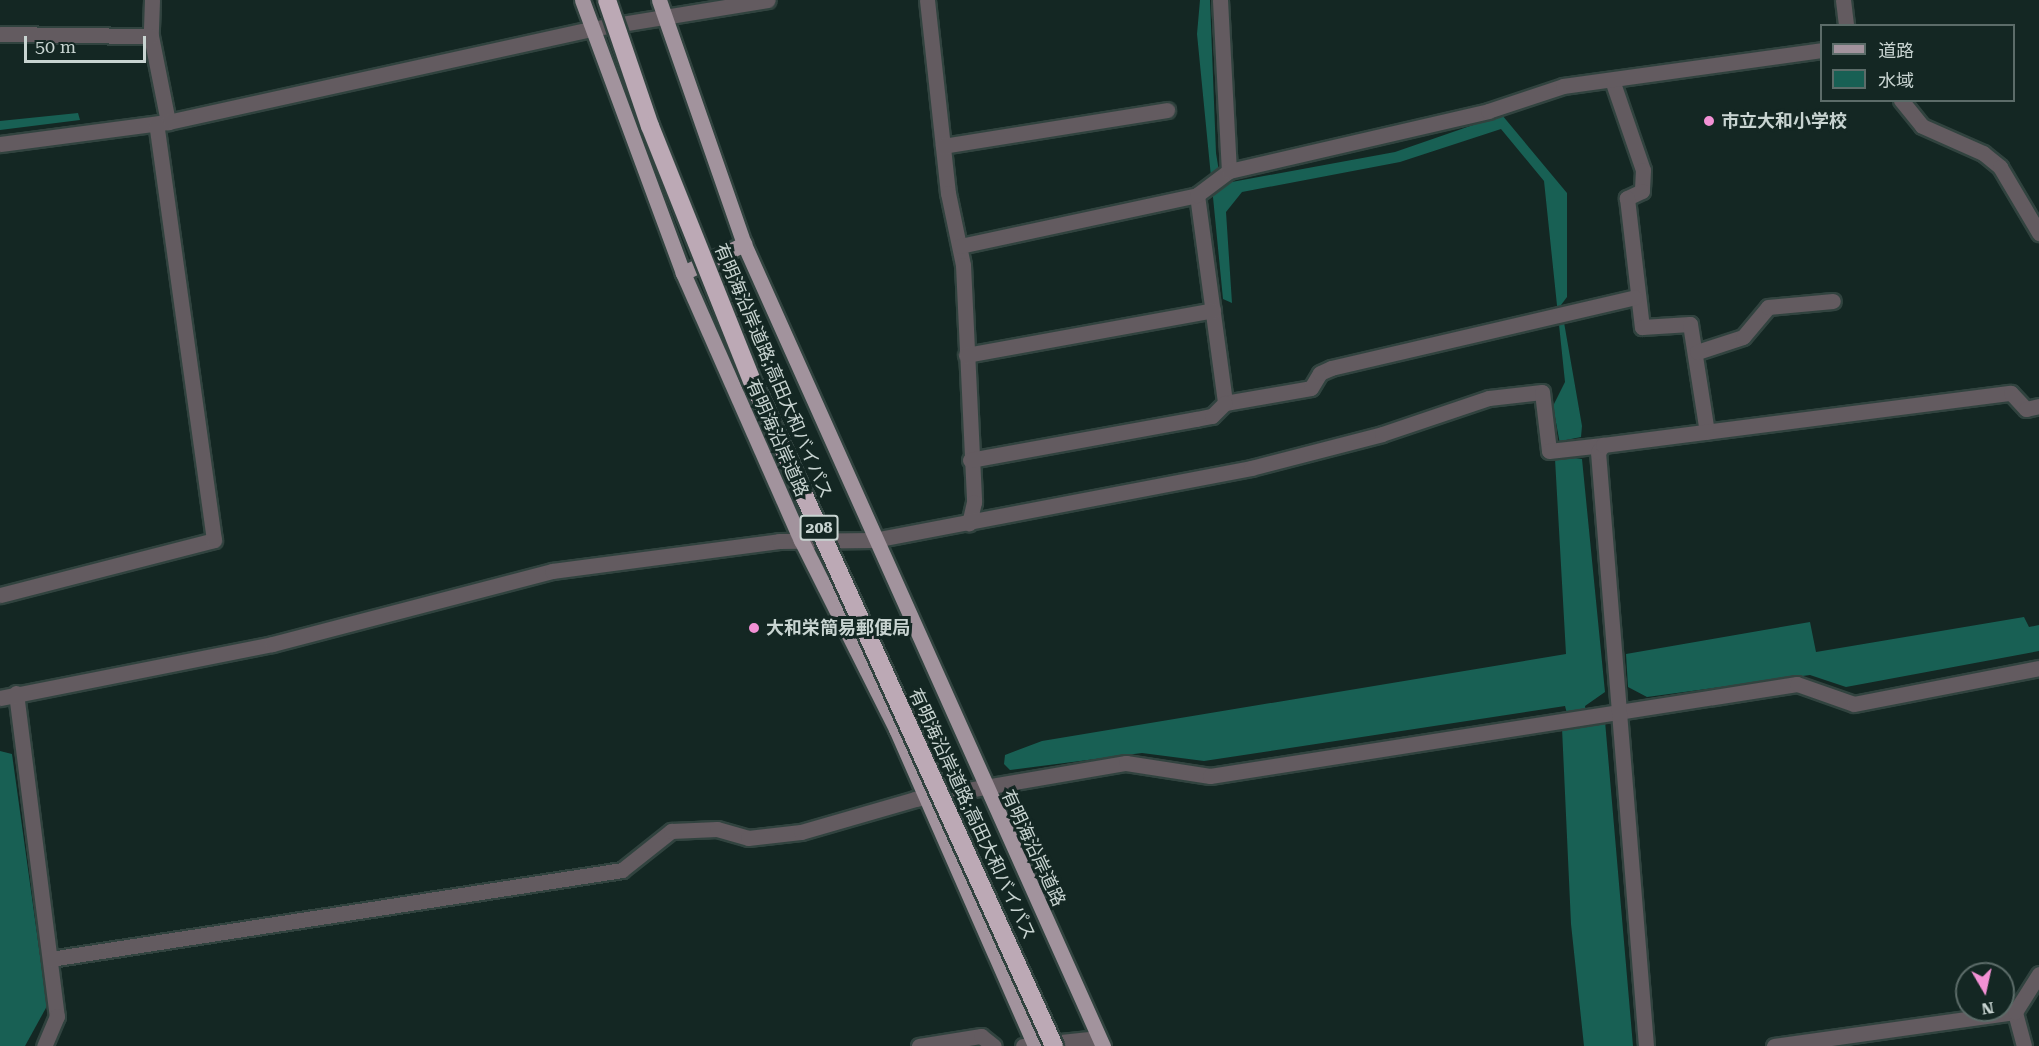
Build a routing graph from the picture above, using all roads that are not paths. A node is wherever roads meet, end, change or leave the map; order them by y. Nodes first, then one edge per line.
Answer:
1 (152, 0) edge
2 (582, 0) edge
3 (608, 0) edge
4 (659, 0) edge
5 (768, 0) edge
6 (927, 0) edge
7 (1220, 0) edge
8 (1843, 0) edge
9 (664, 18) junction
10 (1846, 24) edge
11 (591, 29) junction
12 (0, 34) edge
13 (151, 36) junction
14 (1820, 50) edge
15 (1612, 80) junction
16 (1903, 102) edge
17 (1167, 110) dead end
18 (162, 123) junction
19 (0, 144) edge
20 (943, 146) junction
21 (1229, 171) junction
22 (1197, 195) junction
23 (2039, 233) edge
24 (744, 244) junction
25 (960, 246) junction
26 (683, 273) junction
27 (1635, 297) junction
28 (1833, 301) dead end
29 (1213, 310) junction
30 (1697, 352) junction
31 (966, 355) junction
32 (1225, 403) junction
33 (2039, 406) edge
34 (1707, 432) junction
35 (1603, 445) junction
36 (970, 460) junction
37 (969, 523) junction
38 (801, 540) junction
39 (874, 540) junction
40 (0, 595) edge
41 (2039, 668) edge
42 (16, 693) junction
43 (0, 698) edge
44 (1618, 710) junction
45 (984, 787) junction
46 (924, 801) junction
47 (50, 959) junction
48 (2039, 974) edge
49 (2015, 1012) joint
50 (1955, 1020) edge
51 (1101, 1042) edge
52 (1031, 1045) edge
53 (44, 1046) edge
54 (919, 1046) edge
55 (994, 1046) edge
56 (1054, 1046) edge
57 (1646, 1046) edge
58 (1774, 1046) edge
59 (2024, 1046) edge

1 - 13 street
2 - 11 main road, 有明海沿岸道路
3 - 56 highway, 有明海沿岸道路;高田大和バイパス / 208, bridge
4 - 9 main road, 有明海沿岸道路
5 - 9 street
6 - 20 street
7 - 21 street
8 - 10 street
9 - 11 street
9 - 24 main road, 有明海沿岸道路
11 - 18 street
11 - 26 main road, 有明海沿岸道路
12 - 13 street
13 - 18 street
14 - 15 street
15 - 21 street
15 - 27 street
16 - 23 street
17 - 20 street
18 - 19 street
18 - 40 street
20 - 25 street
21 - 22 street
22 - 25 street
22 - 29 street
24 - 26 main road
24 - 39 main road, 有明海沿岸道路
25 - 31 street
26 - 38 main road, 有明海沿岸道路
27 - 30 street
27 - 32 street
28 - 30 street
29 - 31 street
29 - 32 street
30 - 34 street
31 - 36 street
32 - 36 street
33 - 34 street
34 - 35 street
35 - 37 street
35 - 44 street
36 - 37 street
37 - 39 street
38 - 39 street
38 - 42 street
38 - 46 main road, 有明海沿岸道路
39 - 45 main road, 有明海沿岸道路
41 - 44 street
42 - 43 street
42 - 47 street
44 - 45 street
44 - 57 street
45 - 46 street
45 - 51 main road, 有明海沿岸道路
46 - 47 street
46 - 52 main road, 有明海沿岸道路
47 - 53 street
48 - 49 street
49 - 59 street
50 - 58 street
51 - 52 street
54 - 55 street

